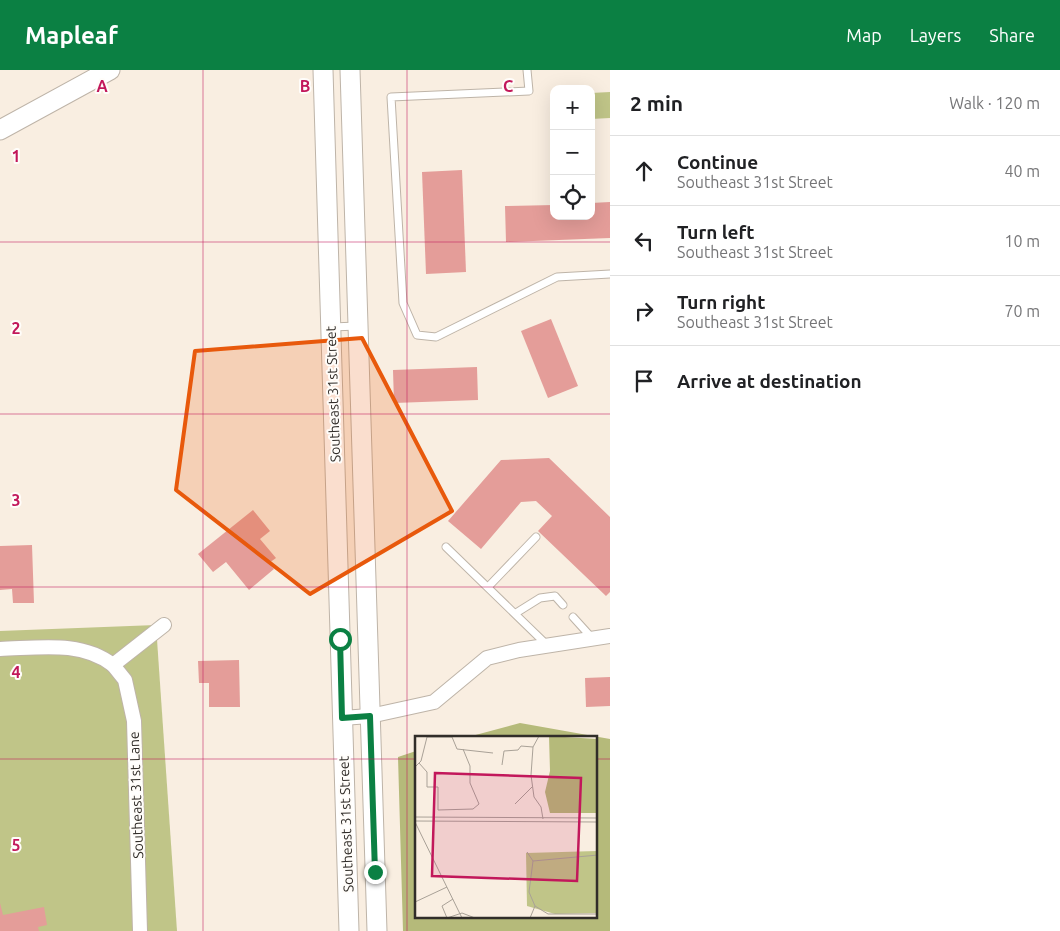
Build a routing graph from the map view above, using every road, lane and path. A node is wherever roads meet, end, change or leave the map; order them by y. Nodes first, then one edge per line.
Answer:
1 (110, 70) edge
2 (324, 70) edge
3 (350, 70) edge
4 (528, 70) edge
5 (0, 130) edge
6 (610, 274) edge
7 (331, 326) junction
8 (358, 326) junction
9 (536, 537) dead end
10 (446, 547) dead end
11 (488, 587) junction
12 (563, 605) dead end
13 (516, 613) junction
14 (574, 617) dead end
15 (164, 625) dead end
16 (610, 636) edge
17 (592, 639) junction
18 (548, 645) junction
19 (0, 648) edge
20 (113, 665) junction
21 (370, 716) junction
22 (342, 718) junction
23 (140, 931) edge
24 (349, 931) edge
25 (377, 931) edge

1 - 5 main road
2 - 7 main road, Southeast 31st Street
3 - 8 main road, Southeast 31st Street
4 - 6 lane
7 - 8 lane
7 - 22 main road, Southeast 31st Street
8 - 21 main road, Southeast 31st Street
9 - 11 lane
10 - 11 lane
11 - 13 lane
12 - 13 lane
13 - 18 lane
14 - 17 lane
15 - 20 street
16 - 17 street
17 - 18 street
18 - 21 street
19 - 20 street
20 - 23 street, Southeast 31st Lane
21 - 22 street
21 - 25 main road, Southeast 31st Street
22 - 24 main road, Southeast 31st Street

